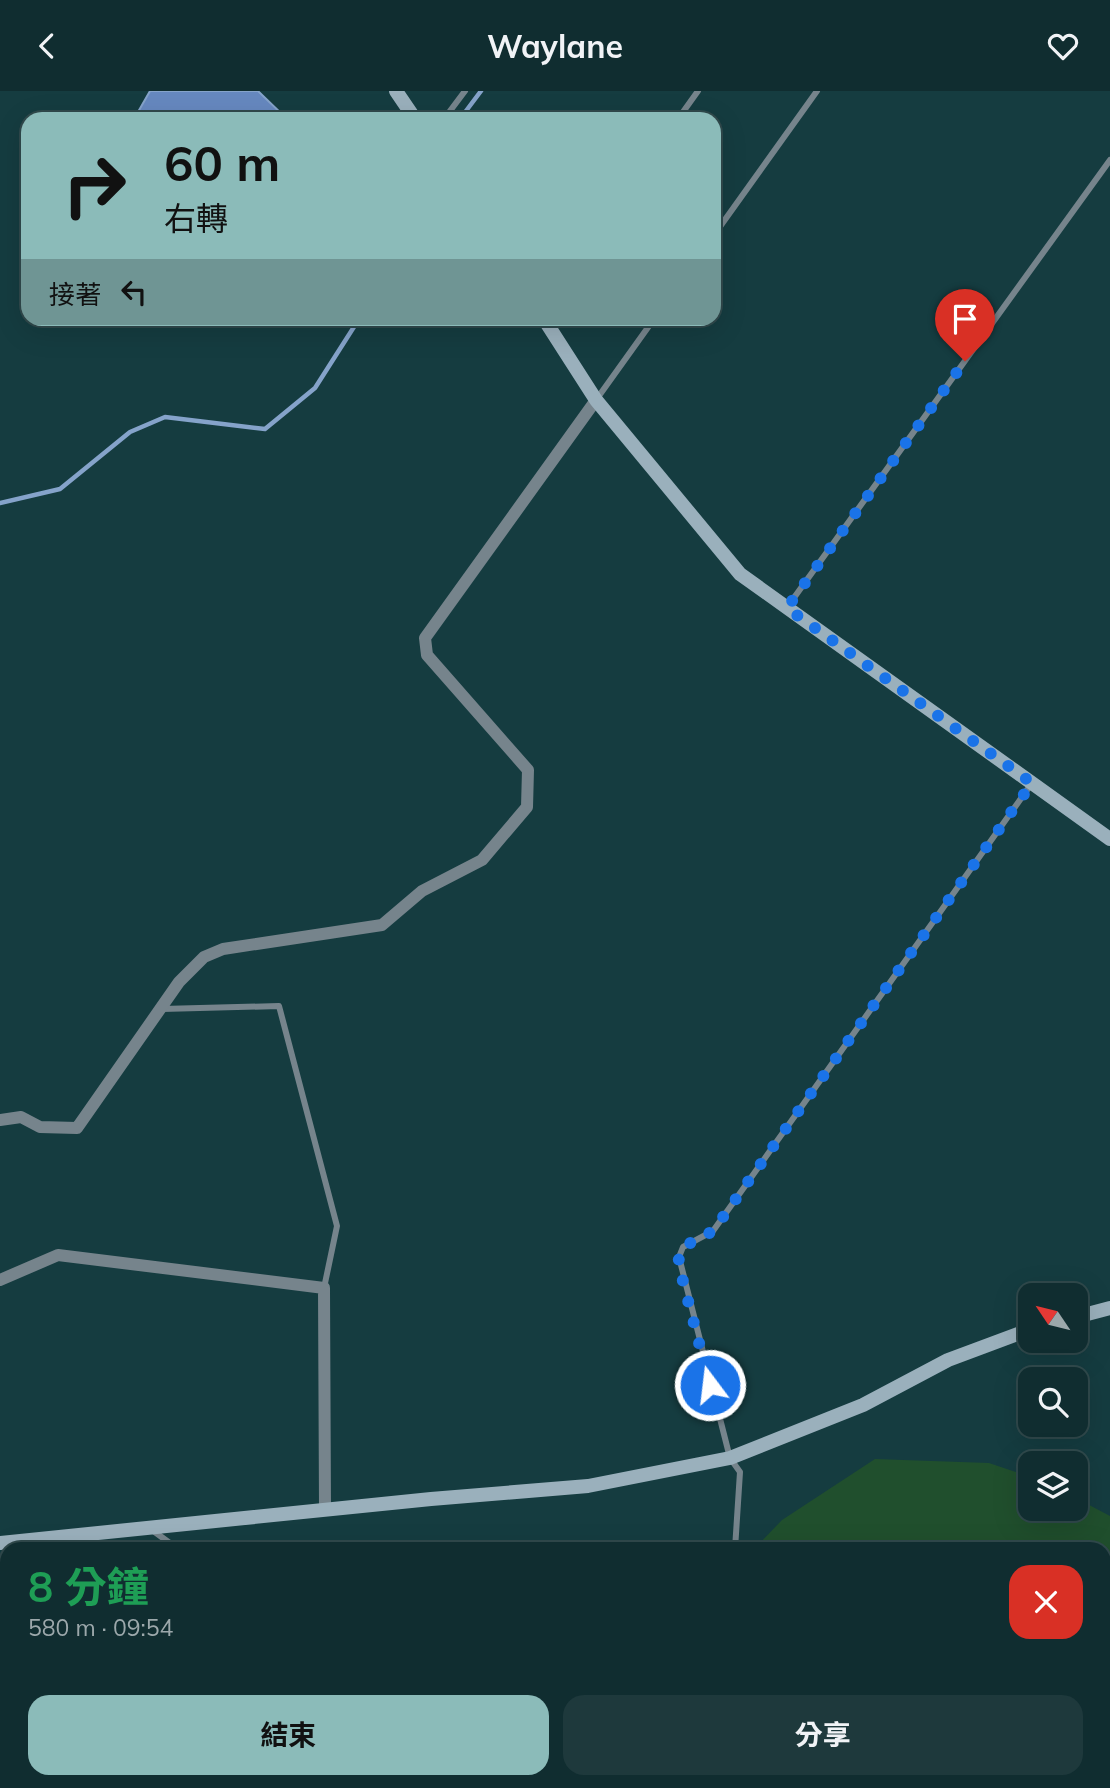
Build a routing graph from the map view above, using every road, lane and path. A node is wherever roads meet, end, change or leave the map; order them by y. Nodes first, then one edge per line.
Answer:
1 (396, 91) edge
2 (465, 91) edge
3 (698, 91) edge
4 (817, 91) edge
5 (410, 112) edge
6 (449, 112) edge
7 (683, 112) edge
8 (1110, 160) edge
9 (721, 225) edge
10 (548, 326) edge
11 (649, 326) edge
12 (596, 400) junction
13 (787, 608) junction
14 (1032, 783) junction
15 (1110, 839) edge
16 (160, 1009) junction
17 (0, 1120) edge
18 (0, 1280) edge
19 (324, 1288) junction
20 (1110, 1308) edge
21 (1088, 1314) edge
22 (1018, 1334) edge
23 (730, 1458) junction
24 (325, 1509) junction
25 (148, 1527) junction
26 (28, 1542) edge
27 (168, 1542) edge
28 (735, 1542) edge

1 - 5 street
2 - 6 lane
3 - 7 lane
4 - 9 lane
8 - 13 lane
10 - 12 street
11 - 12 lane
12 - 13 street
12 - 16 street
13 - 14 street
14 - 15 street
14 - 23 lane
16 - 17 street
16 - 19 lane
18 - 19 street
19 - 24 street
20 - 21 street
22 - 23 street
23 - 24 street
23 - 28 lane
24 - 25 street
25 - 26 street
25 - 27 lane

